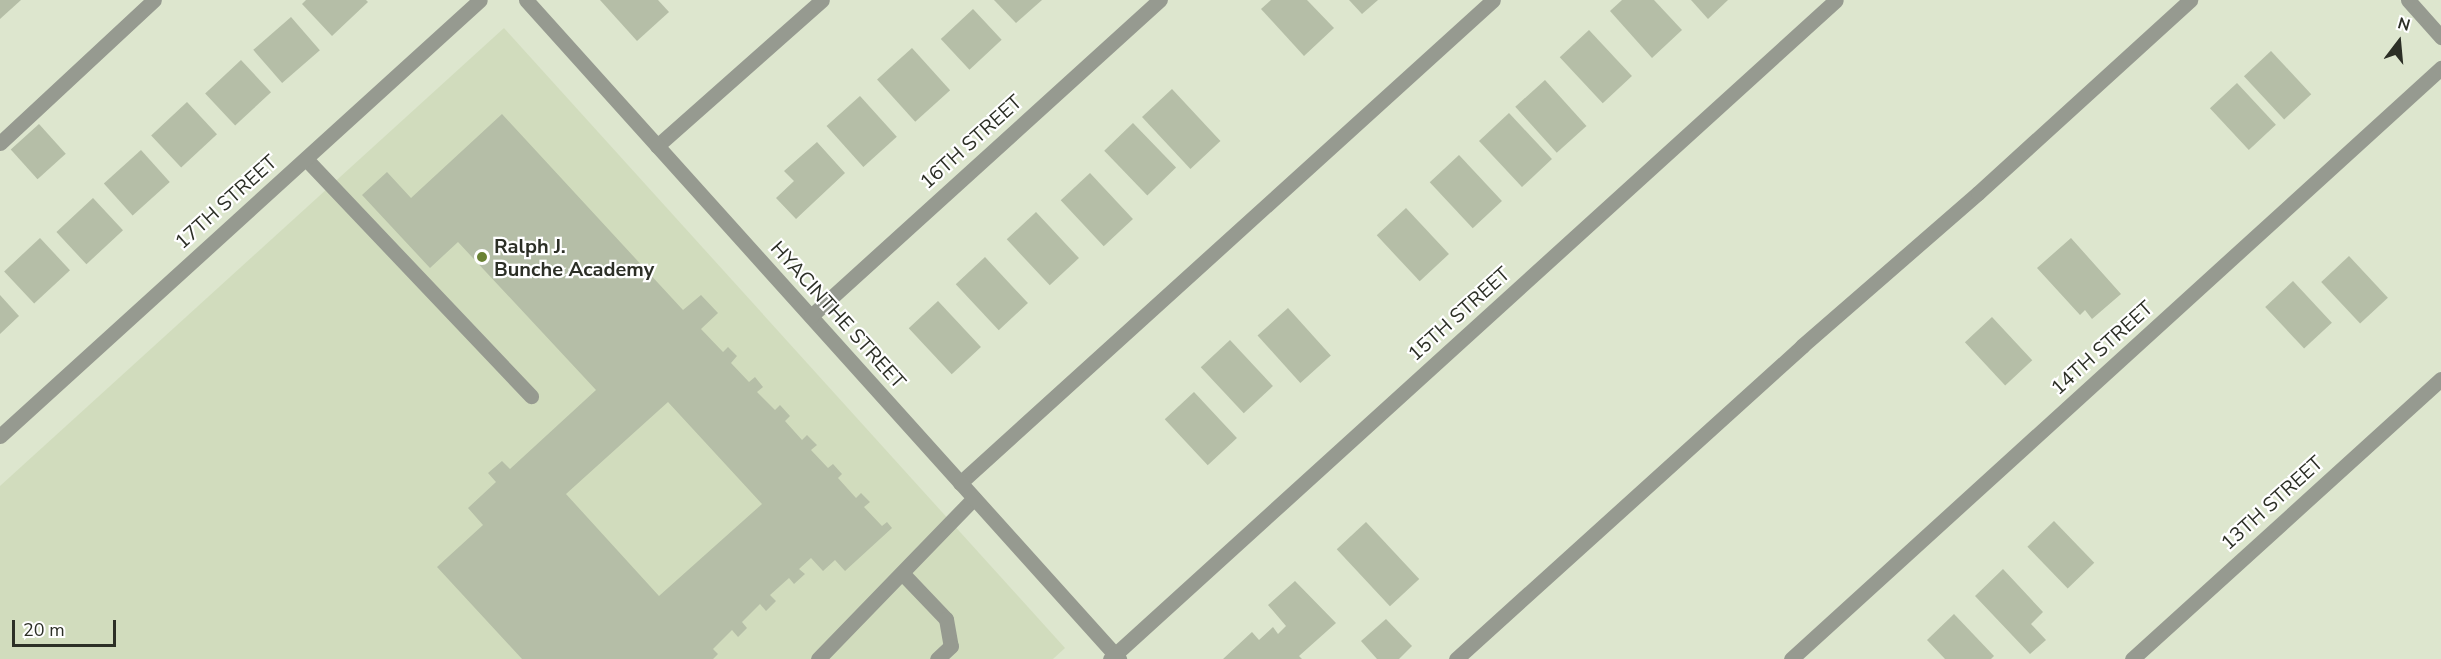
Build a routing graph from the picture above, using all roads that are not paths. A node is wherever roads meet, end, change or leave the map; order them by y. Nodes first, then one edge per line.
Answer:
1 (154, 0) edge
2 (480, 0) edge
3 (526, 0) edge
4 (822, 0) edge
5 (1160, 0) edge
6 (1493, 0) edge
7 (1836, 0) edge
8 (2190, 0) edge
9 (2408, 0) edge
10 (2441, 37) edge
11 (2441, 68) edge
12 (0, 143) edge
13 (657, 146) junction
14 (306, 159) junction
15 (811, 316) junction
16 (2441, 379) edge
17 (531, 396) dead end
18 (0, 436) edge
19 (960, 483) junction
20 (974, 498) junction
21 (903, 574) junction
22 (1114, 658) edge
23 (818, 659) edge
24 (937, 659) edge
25 (1456, 659) edge
26 (1791, 659) edge
27 (2132, 659) edge

1 - 12 street
2 - 14 street, 17TH STREET
3 - 13 street, HYACINTHE STREET
4 - 13 street
5 - 15 street, 16TH STREET
6 - 19 street
7 - 22 street, 15TH STREET
8 - 25 street
9 - 10 street
11 - 26 street, 14TH STREET
13 - 15 street, HYACINTHE STREET
14 - 17 street
14 - 18 street, 17TH STREET
15 - 19 street, HYACINTHE STREET
16 - 27 street, 13TH STREET
19 - 20 street, HYACINTHE STREET
20 - 21 street
20 - 22 street, HYACINTHE STREET
21 - 23 street
21 - 24 street

